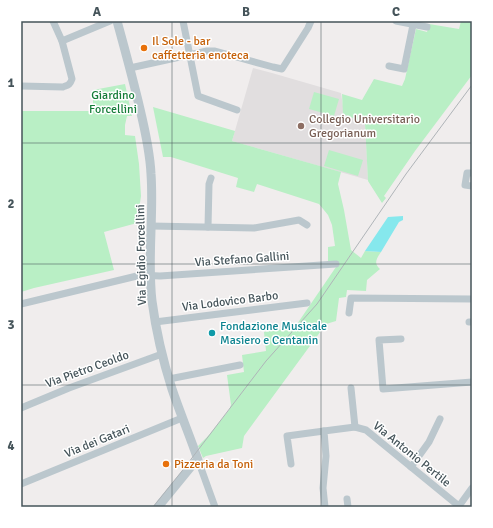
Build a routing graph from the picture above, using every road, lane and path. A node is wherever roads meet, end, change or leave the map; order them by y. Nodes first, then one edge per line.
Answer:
1 (53, 21) edge
2 (110, 21) edge
3 (117, 21) edge
4 (183, 21) edge
5 (311, 21) edge
6 (396, 21) edge
7 (413, 24) junction
8 (426, 27) dead end
9 (62, 41) junction
10 (189, 54) junction
11 (389, 66) dead end
12 (130, 68) junction
13 (21, 86) edge
14 (237, 110) dead end
15 (472, 173) edge
16 (211, 178) dead end
17 (472, 186) edge
18 (307, 225) dead end
19 (151, 226) junction
20 (208, 227) junction
21 (336, 264) dead end
22 (150, 275) junction
23 (472, 299) edge
24 (307, 303) dead end
25 (21, 304) edge
26 (350, 313) dead end
27 (155, 322) junction
28 (401, 339) dead end
29 (162, 354) junction
30 (240, 365) dead end
31 (169, 379) junction
32 (472, 382) edge
33 (351, 388) dead end
34 (21, 408) edge
35 (182, 418) junction
36 (440, 419) dead end
37 (355, 427) junction
38 (324, 431) junction
39 (198, 460) junction
40 (291, 464) dead end
41 (411, 467) junction
42 (21, 484) edge
43 (472, 488) edge
44 (347, 499) dead end
45 (457, 506) edge
46 (158, 507) edge
47 (215, 507) edge
48 (325, 507) edge
49 (348, 507) edge

1 - 9 street
2 - 9 street
3 - 12 street, Via Egidio Forcellini
4 - 10 street
5 - 10 street
6 - 7 street
7 - 8 street
7 - 11 street
9 - 13 street
10 - 12 street
10 - 14 street
12 - 19 street, Via Egidio Forcellini
15 - 17 street
16 - 20 street
18 - 20 street
19 - 20 street
19 - 22 street, Via Egidio Forcellini
21 - 22 street, Via Stefano Gallini
22 - 25 street, Via Stefano Gallini
22 - 27 street, Via Egidio Forcellini
23 - 26 street
24 - 27 street, Via Lodovico Barbo
27 - 29 street, Via Egidio Forcellini
28 - 32 street
29 - 31 street, Via Egidio Forcellini
29 - 34 street, Via Pietro Ceoldo
30 - 31 street
31 - 35 street, Via Egidio Forcellini
33 - 37 street
35 - 39 street, Via Egidio Forcellini
35 - 42 street, Via dei Gatari
36 - 41 street
37 - 38 street, Via Antonio Pertile
37 - 41 street, Via Antonio Pertile
38 - 40 street, Via Antonio Pertile
38 - 48 street
39 - 46 street
39 - 47 street, Via Egidio Forcellini
41 - 45 street, Via Antonio Pertile
43 - 45 street
44 - 49 street

